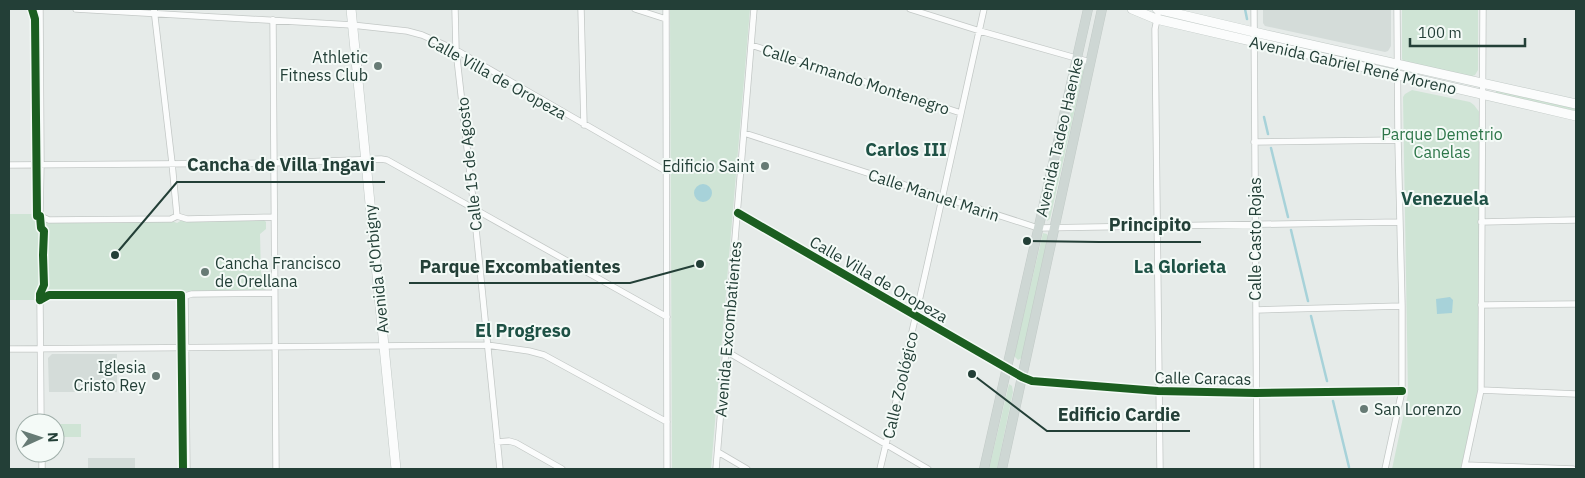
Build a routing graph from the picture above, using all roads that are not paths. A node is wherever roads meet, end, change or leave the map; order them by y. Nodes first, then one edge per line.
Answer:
1 (40, 9) edge
2 (76, 9) edge
3 (84, 9) edge
4 (352, 9) edge
5 (455, 9) edge
6 (581, 9) edge
7 (635, 9) edge
8 (666, 9) edge
9 (754, 9) edge
10 (910, 9) edge
11 (984, 9) edge
12 (1088, 9) edge
13 (1102, 9) edge
14 (1132, 9) edge
15 (1158, 9) edge
16 (1254, 9) edge
17 (1397, 9) edge
18 (1483, 9) edge
19 (154, 12) edge
20 (666, 19) junction
21 (1156, 19) junction
22 (273, 20) junction
23 (352, 25) junction
24 (980, 31) junction
25 (1254, 37) junction
26 (751, 45) junction
27 (456, 50) junction
28 (1077, 59) junction
29 (1090, 62) junction
30 (1398, 65) junction
31 (1398, 76) junction
32 (1482, 83) junction
33 (1482, 95) junction
34 (1576, 104) edge
35 (961, 113) junction
36 (1576, 116) edge
37 (584, 125) junction
38 (744, 133) junction
39 (1398, 140) junction
40 (1254, 142) junction
41 (366, 160) junction
42 (172, 163) junction
43 (273, 163) junction
44 (42, 164) junction
45 (9, 165) edge
46 (666, 171) junction
47 (941, 198) junction
48 (474, 209) junction
49 (738, 213) junction
50 (176, 216) junction
51 (274, 218) junction
52 (1576, 220) edge
53 (1400, 222) junction
54 (1481, 222) junction
55 (1255, 225) junction
56 (1156, 227) junction
57 (1038, 228) junction
58 (1054, 228) junction
59 (274, 293) junction
60 (40, 300) dead end
61 (1576, 304) edge
62 (1402, 306) junction
63 (1481, 306) junction
64 (1256, 310) junction
65 (667, 317) junction
66 (916, 317) junction
67 (384, 345) junction
68 (487, 345) junction
69 (275, 346) junction
70 (40, 348) junction
71 (186, 348) junction
72 (9, 349) edge
73 (726, 351) junction
74 (1006, 368) junction
75 (1022, 377) junction
76 (1481, 390) junction
77 (1158, 391) junction
78 (1402, 391) junction
79 (1256, 393) junction
80 (1576, 394) edge
81 (41, 413) edge
82 (667, 422) junction
83 (497, 442) junction
84 (886, 445) junction
85 (718, 452) junction
86 (1465, 467) edge
87 (187, 469) edge
88 (276, 469) edge
89 (396, 469) edge
90 (500, 469) edge
91 (562, 469) edge
92 (667, 469) edge
93 (716, 469) edge
94 (747, 469) edge
95 (880, 469) edge
96 (928, 469) edge
97 (984, 469) edge
98 (1002, 469) edge
99 (1160, 469) edge
100 (1257, 469) edge
101 (1385, 469) edge
102 (1573, 469) edge

1 - 44 street
2 - 3 street, Calle Villa de Oropeza
3 - 19 street, Calle Villa de Oropeza
4 - 23 street, Avenida d'Orbigny
5 - 27 street, Calle 15 de Agosto
6 - 37 street
7 - 20 street
8 - 20 street
9 - 26 street, Avenida Excombatientes
10 - 24 street
11 - 24 street, Calle Zoológico
12 - 28 main road, Avenida Tadeo Haenke
13 - 29 main road, Avenida Tadeo Haenke
14 - 21 street, Avenida Gabriel René Moreno
15 - 21 street
15 - 25 street, Avenida Gabriel René Moreno
16 - 25 street, Calle Casto Rojas
17 - 30 street
18 - 32 street
19 - 22 street, Calle Villa de Oropeza
19 - 42 street
20 - 46 street
21 - 25 street, Avenida Gabriel René Moreno
21 - 56 street
22 - 23 street, Calle Villa de Oropeza
22 - 43 street
23 - 27 street, Calle Villa de Oropeza
23 - 41 street, Avenida d'Orbigny
24 - 28 street
24 - 35 street, Calle Zoológico
25 - 30 street, Avenida Gabriel René Moreno
25 - 31 street, Avenida Gabriel René Moreno
25 - 40 street, Calle Casto Rojas
26 - 35 street, Calle Armando Montenegro
26 - 38 street, Avenida Excombatientes
27 - 37 street, Calle Villa de Oropeza
27 - 48 street, Calle 15 de Agosto
28 - 29 street
28 - 57 main road, Avenida Tadeo Haenke
29 - 58 main road, Avenida Tadeo Haenke
30 - 31 street
30 - 32 street, Avenida Gabriel René Moreno
31 - 33 street, Avenida Gabriel René Moreno
31 - 39 street
32 - 33 street
32 - 34 street, Avenida Gabriel René Moreno
33 - 36 street, Avenida Gabriel René Moreno
33 - 54 street
35 - 47 street, Calle Zoológico
37 - 46 street, Calle Villa de Oropeza
38 - 47 street, Calle Manuel Marin
38 - 49 street, Avenida Excombatientes
39 - 40 street
39 - 53 street
40 - 55 street, Calle Casto Rojas
41 - 43 street
41 - 48 street
41 - 67 street, Avenida d'Orbigny
42 - 43 street
42 - 44 street
42 - 50 street
43 - 51 street
44 - 45 street
44 - 50 street
46 - 65 street
47 - 57 street, Calle Manuel Marin
47 - 66 street, Calle Zoológico
48 - 65 street
48 - 68 street, Calle 15 de Agosto
49 - 66 street, Calle Villa de Oropeza
49 - 73 street, Avenida Excombatientes
50 - 51 street
51 - 59 street
52 - 54 street
53 - 55 street, Calle Manuel Marin
53 - 62 street
54 - 63 street
55 - 56 street, Calle Manuel Marin
55 - 64 street, Calle Casto Rojas
56 - 58 street, Calle Manuel Marin
56 - 77 street
57 - 58 street, Calle Manuel Marin
57 - 74 main road, Avenida Tadeo Haenke
58 - 75 main road, Avenida Tadeo Haenke
59 - 69 street
59 - 71 street
60 - 70 street
61 - 63 street
62 - 64 street
62 - 78 street
63 - 76 street
64 - 79 street, Calle Casto Rojas
65 - 82 street
66 - 74 street, Calle Villa de Oropeza
66 - 84 street, Calle Zoológico
67 - 68 street
67 - 69 street
67 - 89 street, Avenida d'Orbigny
68 - 82 street
68 - 83 street, Calle 15 de Agosto
69 - 71 street
69 - 88 street
70 - 71 street
70 - 72 street
70 - 81 street
71 - 87 street
73 - 84 street
73 - 85 street, Avenida Excombatientes
74 - 75 street, Calle Caracas
74 - 97 main road, Avenida Tadeo Haenke
75 - 77 street, Calle Caracas
75 - 98 main road, Avenida Tadeo Haenke
76 - 80 street
76 - 86 street
77 - 79 street, Calle Caracas
77 - 99 street
78 - 79 street, Calle Caracas
78 - 101 street
79 - 100 street, Calle Casto Rojas
82 - 92 street
83 - 90 street, Calle 15 de Agosto
83 - 91 street
84 - 95 street, Calle Zoológico
84 - 96 street
85 - 93 street, Avenida Excombatientes
85 - 94 street
86 - 102 street

